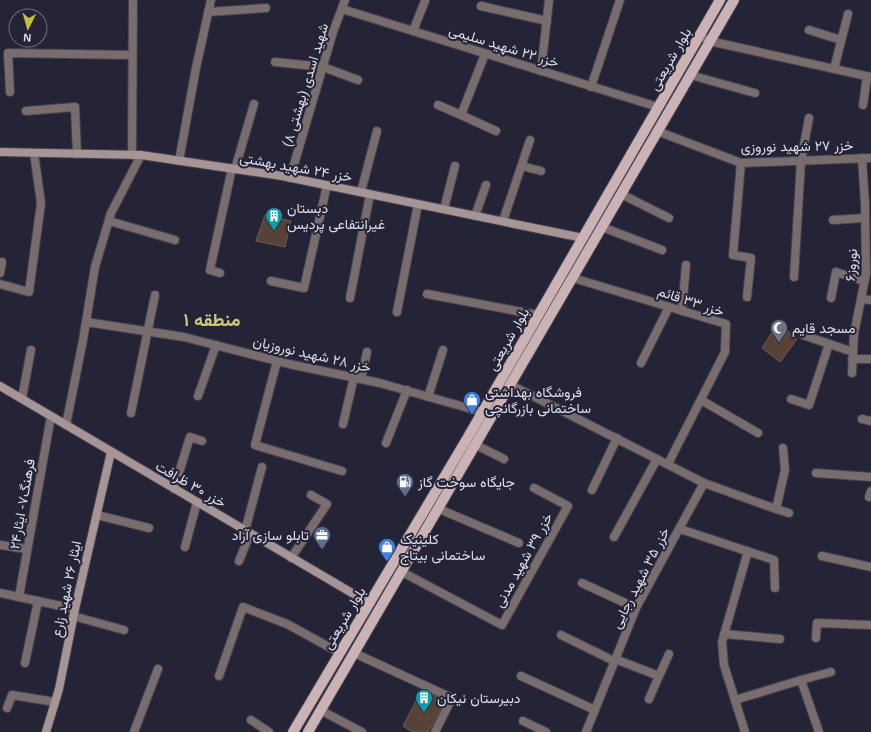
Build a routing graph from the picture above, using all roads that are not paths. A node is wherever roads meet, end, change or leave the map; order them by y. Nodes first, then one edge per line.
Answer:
1 (133, 0) edge
2 (211, 0) edge
3 (345, 0) edge
4 (549, 0) edge
5 (620, 0) edge
6 (720, 0) edge
7 (734, 0) edge
8 (425, 1) dead end
9 (481, 6) dead end
10 (266, 8) dead end
11 (342, 9) junction
12 (208, 12) junction
13 (848, 14) dead end
14 (546, 21) junction
15 (809, 30) dead end
16 (413, 32) junction
17 (700, 35) junction
18 (841, 40) junction
19 (709, 41) junction
20 (485, 54) junction
21 (132, 55) junction
22 (275, 62) dead end
23 (323, 67) junction
24 (834, 69) junction
25 (541, 71) junction
26 (690, 75) junction
27 (869, 76) edge
28 (358, 80) dead end
29 (591, 87) junction
30 (10, 92) dead end
31 (755, 93) dead end
32 (254, 104) dead end
33 (438, 105) dead end
34 (863, 105) dead end
35 (658, 108) junction
36 (26, 110) dead end
37 (461, 115) junction
38 (809, 118) dead end
39 (377, 131) dead end
40 (496, 131) dead end
41 (657, 131) junction
42 (530, 140) dead end
43 (0, 152) edge
44 (34, 153) junction
45 (77, 154) junction
46 (132, 155) junction
47 (141, 155) junction
48 (862, 158) junction
49 (871, 158) edge
50 (179, 161) junction
51 (801, 161) junction
52 (741, 163) junction
53 (456, 166) dead end
54 (522, 166) junction
55 (233, 169) junction
56 (541, 171) dead end
57 (290, 178) junction
58 (327, 185) junction
59 (486, 185) dead end
60 (361, 192) junction
61 (370, 194) junction
62 (621, 194) junction
63 (418, 204) junction
64 (444, 209) junction
65 (476, 216) junction
66 (669, 218) dead end
67 (866, 218) junction
68 (109, 220) junction
69 (833, 220) dead end
70 (503, 221) junction
71 (602, 228) junction
72 (583, 238) junction
73 (175, 240) dead end
74 (662, 250) dead end
75 (2, 262) dead end
76 (686, 265) dead end
77 (0, 273) edge
78 (220, 273) dead end
79 (794, 277) dead end
80 (573, 278) junction
81 (271, 281) dead end
82 (864, 281) junction
83 (0, 284) edge
84 (427, 294) dead end
85 (155, 295) dead end
86 (747, 297) dead end
87 (350, 298) dead end
88 (831, 298) dead end
89 (861, 299) junction
90 (871, 300) edge
91 (669, 307) junction
92 (682, 311) junction
93 (397, 312) dead end
94 (538, 315) junction
95 (86, 322) junction
96 (148, 332) junction
97 (802, 335) dead end
98 (829, 344) junction
99 (216, 345) junction
100 (30, 350) dead end
101 (443, 350) dead end
102 (367, 352) dead end
103 (853, 356) junction
104 (871, 359) edge
105 (277, 361) junction
106 (641, 363) dead end
107 (852, 373) dead end
108 (357, 378) junction
109 (511, 385) junction
110 (0, 386) edge
111 (407, 390) junction
112 (198, 396) dead end
113 (428, 397) junction
114 (22, 398) junction
115 (791, 399) dead end
116 (700, 400) junction
117 (482, 412) junction
118 (131, 413) dead end
119 (51, 416) junction
120 (862, 419) dead end
121 (871, 421) edge
122 (343, 424) dead end
123 (66, 425) junction
124 (758, 433) dead end
125 (617, 438) junction
126 (202, 441) dead end
127 (386, 443) dead end
128 (476, 445) junction
129 (783, 448) dead end
130 (111, 452) junction
131 (504, 459) dead end
132 (657, 459) junction
133 (668, 464) junction
134 (262, 467) dead end
135 (342, 471) dead end
136 (816, 473) dead end
137 (871, 477) edge
138 (704, 483) junction
139 (534, 488) dead end
140 (174, 489) junction
141 (592, 490) dead end
142 (311, 495) dead end
143 (197, 502) junction
144 (439, 509) junction
145 (776, 509) junction
146 (789, 512) dead end
147 (96, 515) junction
148 (149, 528) dead end
149 (680, 528) junction
150 (248, 532) junction
151 (614, 537) dead end
152 (519, 543) dead end
153 (0, 545) edge
154 (185, 547) dead end
155 (27, 549) junction
156 (748, 551) junction
157 (822, 556) dead end
158 (291, 558) junction
159 (239, 561) dead end
160 (871, 567) edge
161 (402, 572) junction
162 (582, 583) dead end
163 (775, 588) dead end
164 (0, 593) edge
165 (20, 597) junction
166 (38, 601) junction
167 (369, 603) junction
168 (636, 608) junction
169 (74, 612) junction
170 (871, 625) edge
171 (124, 630) dead end
172 (724, 634) junction
173 (561, 635) dead end
174 (816, 638) dead end
175 (780, 639) dead end
176 (340, 653) junction
177 (354, 653) junction
178 (669, 654) dead end
179 (615, 660) junction
180 (25, 663) dead end
181 (158, 669) dead end
182 (831, 672) dead end
183 (219, 676) dead end
184 (521, 676) dead end
185 (659, 676) junction
186 (801, 680) junction
187 (321, 684) junction
188 (332, 691) junction
189 (649, 699) dead end
190 (735, 700) junction
191 (55, 702) junction
192 (7, 708) dead end
193 (320, 710) junction
194 (595, 710) junction
195 (251, 720) dead end
196 (524, 721) dead end
197 (437, 731) edge
198 (46, 732) edge
199 (134, 732) edge
200 (269, 732) edge
201 (293, 732) edge
202 (308, 732) edge
203 (362, 732) edge
204 (546, 732) edge
205 (586, 732) edge
206 (745, 732) edge
207 (819, 732) edge

1 - 21 street
2 - 12 street
3 - 11 street, شهید اسدی (بهشتی ۸)
4 - 14 street
5 - 29 street
6 - 17 main road, بلوار شریعتی
7 - 19 main road, بلوار شریعتی
8 - 16 street
9 - 14 street
10 - 12 street
11 - 16 street, خزر ۲۲ شهید سلیمی
11 - 23 street, شهید اسدی (بهشتی ۸)
12 - 50 street
13 - 18 street
14 - 25 street
15 - 18 street
16 - 20 street, خزر ۲۲ شهید سلیمی
17 - 19 street
17 - 35 main road, بلوار شریعتی
18 - 24 street
19 - 24 street
19 - 26 main road, بلوار شریعتی
20 - 25 street, خزر ۲۲ شهید سلیمی
20 - 37 street
21 - 30 street
21 - 46 street
22 - 23 street
23 - 28 street
23 - 57 street, شهید اسدی (بهشتی ۸)
24 - 27 street
25 - 29 street, خزر ۲۲ شهید سلیمی
26 - 31 street
26 - 41 main road, بلوار شریعتی
27 - 34 street
29 - 35 street, خزر ۲۲ شهید سلیمی
32 - 55 street
33 - 37 street
35 - 72 main road, بلوار شریعتی
36 - 45 street
37 - 40 street
38 - 51 street
39 - 60 street
41 - 52 street, خزر ۲۷ شهید نوروزی
41 - 62 main road, بلوار شریعتی
42 - 54 street
43 - 44 street, خزر ۲۴ شهید بهشتی
44 - 45 street, خزر ۲۴ شهید بهشتی
44 - 83 street
45 - 46 street, خزر ۲۴ شهید بهشتی
46 - 47 street, خزر ۲۴ شهید بهشتی
47 - 50 street, خزر ۲۴ شهید بهشتی
47 - 68 street
48 - 49 street, خزر ۲۷ شهید نوروزی
48 - 51 street, خزر ۲۷ شهید نوروزی
48 - 67 street, نوروز۶
50 - 55 street, خزر ۲۴ شهید بهشتی
51 - 52 street, خزر ۲۷ شهید نوروزی
51 - 79 street
52 - 86 street
53 - 64 street
54 - 56 street
54 - 70 street
55 - 57 street, خزر ۲۴ شهید بهشتی
55 - 78 street
57 - 58 street, خزر ۲۴ شهید بهشتی
58 - 60 street, خزر ۲۴ شهید بهشتی
58 - 81 street
59 - 65 street
60 - 61 street, خزر ۲۴ شهید بهشتی
61 - 63 street, خزر ۲۴ شهید بهشتی
61 - 87 street
62 - 66 street
62 - 71 main road, بلوار شریعتی
63 - 64 street, خزر ۲۴ شهید بهشتی
63 - 93 street
64 - 65 street, خزر ۲۴ شهید بهشتی
65 - 70 street, خزر ۲۴ شهید بهشتی
67 - 69 street
67 - 82 street, نوروز۶
68 - 73 street
68 - 95 street
70 - 72 street, خزر ۲۴ شهید بهشتی
71 - 74 street
71 - 80 main road, بلوار شریعتی
72 - 94 main road, بلوار شریعتی
75 - 77 street
76 - 92 street
80 - 91 street, خزر ۳۳ قائم
80 - 109 main road, بلوار شریعتی
82 - 88 street
82 - 89 street, نوروز۶
84 - 94 street
85 - 96 street
89 - 90 street
89 - 103 street, نوروز۶
91 - 92 street, خزر ۳۳ قائم
91 - 106 street
92 - 116 street, خزر ۳۳ قائم
94 - 117 main road, بلوار شریعتی
95 - 96 street, خزر ۲۸ شهید نوروزیان
95 - 123 street
96 - 99 street, خزر ۲۸ شهید نوروزیان
96 - 118 street
97 - 98 street
98 - 103 street
98 - 115 street
99 - 105 street, خزر ۲۸ شهید نوروزیان
99 - 112 street
100 - 114 street
101 - 113 street
102 - 108 street
103 - 104 street
103 - 107 street, نوروز۶
105 - 108 street, خزر ۲۸ شهید نوروزیان
105 - 135 street
108 - 111 street, خزر ۲۸ شهید نوروزیان
108 - 122 street
109 - 125 street
109 - 128 main road, بلوار شریعتی
110 - 114 street, خزر ۳۰ ظرافت
111 - 113 street, خزر ۲۸ شهید نوروزیان
111 - 127 street
113 - 117 street, خزر ۲۸ شهید نوروزیان
114 - 119 street, خزر ۳۰ ظرافت
116 - 124 street
116 - 133 street
117 - 167 main road, بلوار شریعتی
119 - 123 street, خزر ۳۰ ظرافت
119 - 155 street, فرهنگ۷- ایثار۲۴
120 - 121 street
123 - 130 street, خزر ۳۰ ظرافت
125 - 132 street
125 - 141 street
126 - 140 street
128 - 131 street
128 - 144 main road, بلوار شریعتی
129 - 145 street
130 - 140 street, خزر ۳۰ ظرافت
130 - 147 street, ایثار ۲۶ شهید زارع
132 - 133 street
132 - 151 street
133 - 138 street
134 - 150 street
136 - 137 street
138 - 145 street
138 - 149 street, خزر ۳۵ شهید رجایی
139 - 161 street, خزر ۳۹ شهید مدنی
140 - 143 street, خزر ۳۰ ظرافت
142 - 158 street
143 - 150 street, خزر ۳۰ ظرافت
143 - 154 street
144 - 152 street
144 - 161 main road, بلوار شریعتی
145 - 146 street
147 - 148 street
147 - 169 street, ایثار ۲۶ شهید زارع
149 - 156 street
149 - 168 street, خزر ۳۵ شهید رجایی
150 - 158 street, خزر ۳۰ ظرافت
150 - 159 street
153 - 155 street
155 - 165 street, فرهنگ۷- ایثار۲۴
156 - 163 street
156 - 172 street
157 - 160 street
158 - 167 street, خزر ۳۰ ظرافت
161 - 177 main road, بلوار شریعتی
162 - 168 street
164 - 165 street
165 - 166 street
166 - 169 street
166 - 180 street
167 - 176 main road, بلوار شریعتی
168 - 179 street, خزر ۳۵ شهید رجایی
169 - 171 street
169 - 191 street, ایثار ۲۶ شهید زارع
170 - 174 street
172 - 175 street
172 - 190 street
173 - 179 street
176 - 183 street
176 - 187 main road, بلوار شریعتی
177 - 188 main road, بلوار شریعتی
177 - 197 street
178 - 185 street
179 - 185 street
179 - 194 street, خزر ۳۵ شهید رجایی
181 - 199 street
182 - 186 street
184 - 194 street
185 - 189 street
186 - 190 street
186 - 207 street
187 - 188 main road
187 - 201 main road, بلوار شریعتی
188 - 193 main road, بلوار شریعتی
190 - 206 street
191 - 192 street
191 - 198 street, ایثار ۲۶ شهید زارع
193 - 202 main road, بلوار شریعتی
193 - 203 street
194 - 205 street, خزر ۳۵ شهید رجایی
195 - 200 street
196 - 204 street

